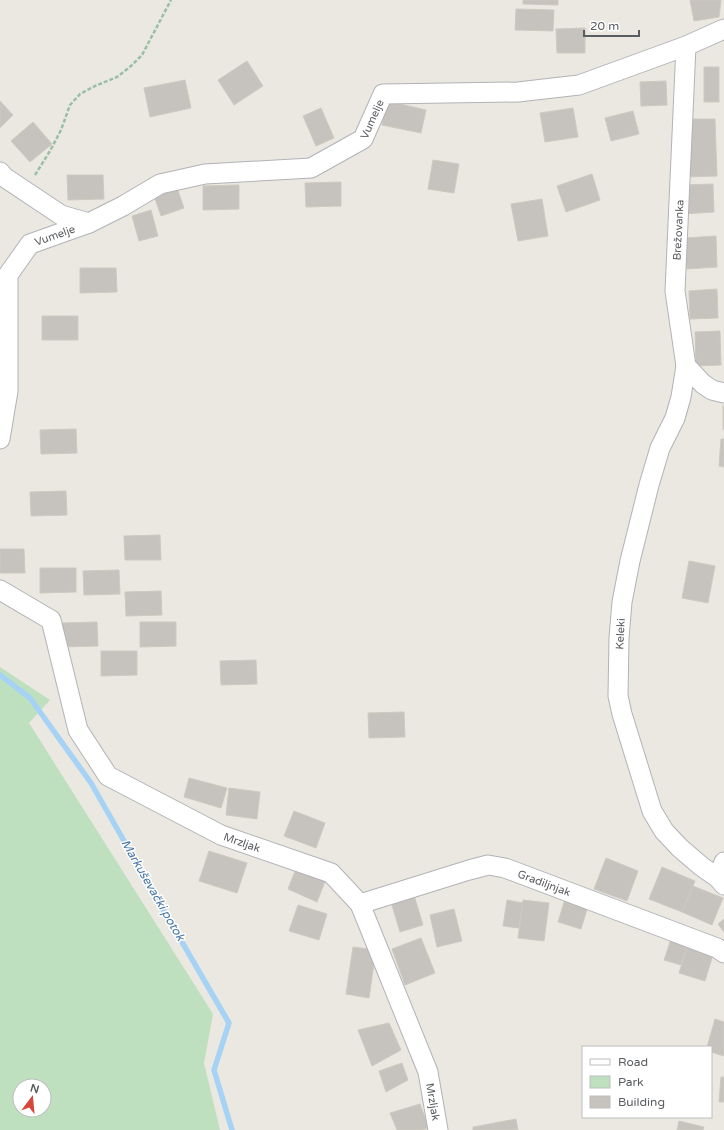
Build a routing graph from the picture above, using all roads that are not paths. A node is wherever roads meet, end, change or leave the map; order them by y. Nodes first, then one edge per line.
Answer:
1 (724, 29) edge
2 (686, 46) junction
3 (0, 172) edge
4 (89, 222) junction
5 (686, 366) junction
6 (724, 393) edge
7 (0, 439) edge
8 (0, 590) edge
9 (722, 875) edge
10 (360, 904) junction
11 (724, 953) edge
12 (438, 1130) edge

1 - 2 street
2 - 4 street, Vumelje
2 - 5 street, Brežovanka
3 - 4 street, Vumelje
4 - 7 street, Vumelje
5 - 6 street
5 - 9 street, Keleki
8 - 10 street, Mrzljak
10 - 11 street, Gradiljnjak
10 - 12 street, Mrzljak

